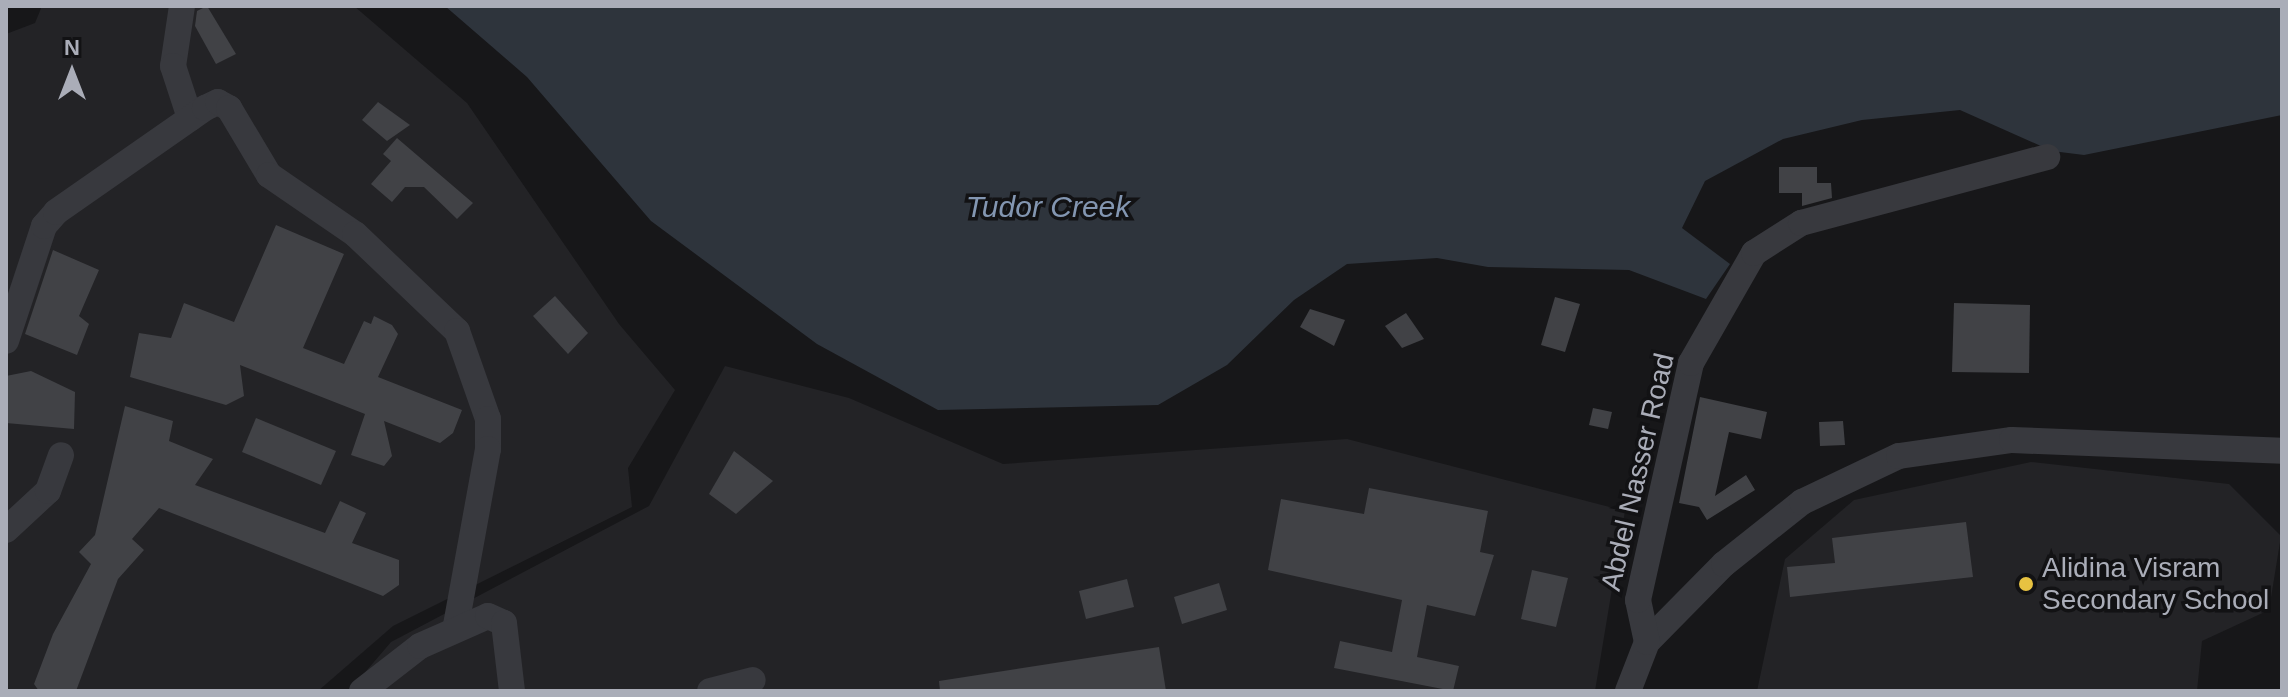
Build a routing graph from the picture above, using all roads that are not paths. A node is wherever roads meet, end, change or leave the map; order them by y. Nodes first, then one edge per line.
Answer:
1 (182, 6) edge
2 (190, 118) junction
3 (2047, 157) dead end
4 (6, 341) edge
5 (2282, 451) edge
6 (61, 455) dead end
7 (6, 530) edge
8 (456, 625) junction
9 (1647, 642) junction
10 (753, 680) dead end
11 (362, 691) edge
12 (512, 691) edge
13 (710, 691) edge
14 (1628, 691) edge

1 - 2 street
2 - 4 street
2 - 8 street
3 - 9 street, Abdel Nasser Road
5 - 9 street
6 - 7 street
8 - 11 street
8 - 12 street
9 - 14 street
10 - 13 street

